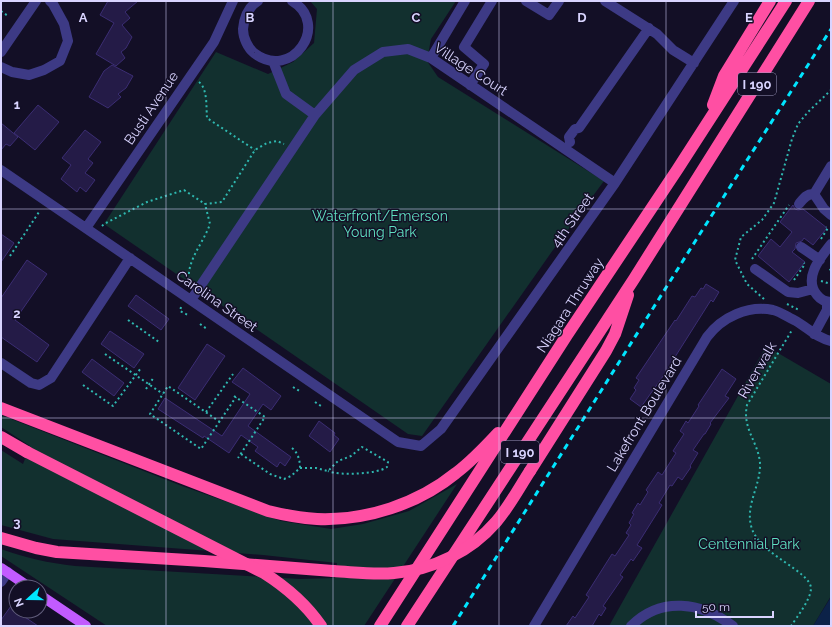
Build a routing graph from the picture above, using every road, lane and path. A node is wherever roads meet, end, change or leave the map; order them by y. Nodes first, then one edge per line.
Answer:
1 (36, 1) edge
2 (50, 1) edge
3 (233, 1) edge
4 (258, 1) edge
5 (465, 1) edge
6 (492, 1) edge
7 (526, 1) edge
8 (559, 1) edge
9 (605, 1) edge
10 (734, 1) edge
11 (770, 1) edge
12 (786, 1) edge
13 (809, 1) edge
14 (296, 2) edge
15 (1, 11) edge
16 (8, 16) dead end
17 (649, 28) junction
18 (1, 52) edge
19 (431, 58) junction
20 (273, 61) junction
21 (694, 63) junction
22 (1, 67) edge
23 (199, 82) dead end
24 (470, 85) junction
25 (831, 90) edge
26 (316, 115) junction
27 (704, 129) junction
28 (285, 144) dead end
29 (568, 146) junction
30 (256, 150) junction
31 (831, 166) edge
32 (1, 170) edge
33 (615, 183) junction
34 (814, 194) junction
35 (205, 204) junction
36 (794, 204) joint
37 (39, 212) dead end
38 (831, 215) edge
39 (102, 227) dead end
40 (826, 227) dead end
41 (86, 228) junction
42 (822, 237) dead end
43 (831, 244) edge
44 (801, 247) dead end
45 (10, 256) dead end
46 (130, 258) junction
47 (820, 260) junction
48 (806, 264) dead end
49 (752, 267) joint
50 (831, 269) edge
51 (831, 272) edge
52 (634, 278) junction
53 (816, 279) dead end
54 (794, 280) dead end
55 (831, 284) edge
56 (189, 285) dead end
57 (813, 289) junction
58 (191, 300) junction
59 (769, 300) dead end
60 (782, 302) dead end
61 (829, 302) edge
62 (181, 307) dead end
63 (803, 313) dead end
64 (188, 316) dead end
65 (128, 320) dead end
66 (200, 324) dead end
67 (208, 329) dead end
68 (792, 329) dead end
69 (814, 334) junction
70 (831, 341) edge
71 (158, 342) dead end
72 (105, 354) dead end
73 (1, 363) edge
74 (141, 368) dead end
75 (233, 374) dead end
76 (135, 375) junction
77 (154, 377) dead end
78 (83, 385) dead end
79 (149, 385) junction
80 (293, 387) dead end
81 (146, 389) dead end
82 (301, 392) dead end
83 (163, 394) junction
84 (315, 402) dead end
85 (522, 405) junction
86 (321, 406) dead end
87 (1, 408) edge
88 (206, 412) junction
89 (220, 422) junction
90 (1, 437) edge
91 (421, 446) joint
92 (292, 448) dead end
93 (241, 454) junction
94 (238, 458) dead end
95 (300, 468) junction
96 (328, 471) junction
97 (1, 538) edge
98 (4, 570) edge
99 (17, 579) edge
100 (1, 582) edge
101 (48, 600) edge
102 (86, 626) edge
103 (321, 626) edge
104 (380, 626) edge
105 (407, 626) edge
106 (534, 626) edge
107 (631, 626) edge
108 (733, 626) edge
109 (791, 626) edge

1 - 18 street
2 - 22 street
3 - 41 street, Busti Avenue
4 - 20 street
5 - 19 street
6 - 24 street
7 - 8 street
9 - 17 street
10 - 21 street, 4th Street
11 - 27 highway
12 - 27 highway, Niagara Thruway / I 190
13 - 52 highway, I 190
14 - 20 street
15 - 16 path
17 - 21 street
17 - 29 street
19 - 24 street, Village Court
19 - 26 street, Village Court
20 - 26 street
21 - 33 street, 4th Street
23 - 30 path
24 - 29 street, Village Court
25 - 59 path
26 - 58 street, Village Court
27 - 85 highway, Niagara Thruway / I 190
28 - 30 path
29 - 33 street, Village Court
30 - 35 path
31 - 34 street
32 - 41 street, Carolina Street
33 - 91 street, 4th Street
34 - 36 street
34 - 38 street
35 - 39 path
35 - 56 path
36 - 49 path
37 - 45 path
40 - 42 path
41 - 46 street, Carolina Street
43 - 47 street
44 - 47 street
46 - 58 street, Carolina Street
46 - 73 street
47 - 57 street
48 - 54 path
49 - 57 street
50 - 51 path
52 - 97 highway, bridge
52 - 105 highway, I 190
53 - 55 path
57 - 61 street
58 - 91 street, Carolina Street
60 - 63 path
61 - 69 street
62 - 64 path
65 - 71 path
66 - 67 path
68 - 109 path, Riverwalk
69 - 70 street, Lakefront Boulevard
69 - 106 street, Lakefront Boulevard
72 - 76 path
74 - 76 path
75 - 88 path
76 - 78 path
76 - 79 path
77 - 79 path
79 - 81 path
79 - 83 path
80 - 82 path
83 - 88 path
83 - 89 path
84 - 86 path
85 - 87 highway
85 - 104 highway, Niagara Thruway / I 190
88 - 89 path
89 - 93 path
90 - 103 highway, bridge
92 - 95 path
93 - 94 path
93 - 95 path
95 - 96 path
96 - 96 path
98 - 99 main road
98 - 100 street
101 - 102 main road
107 - 108 street

